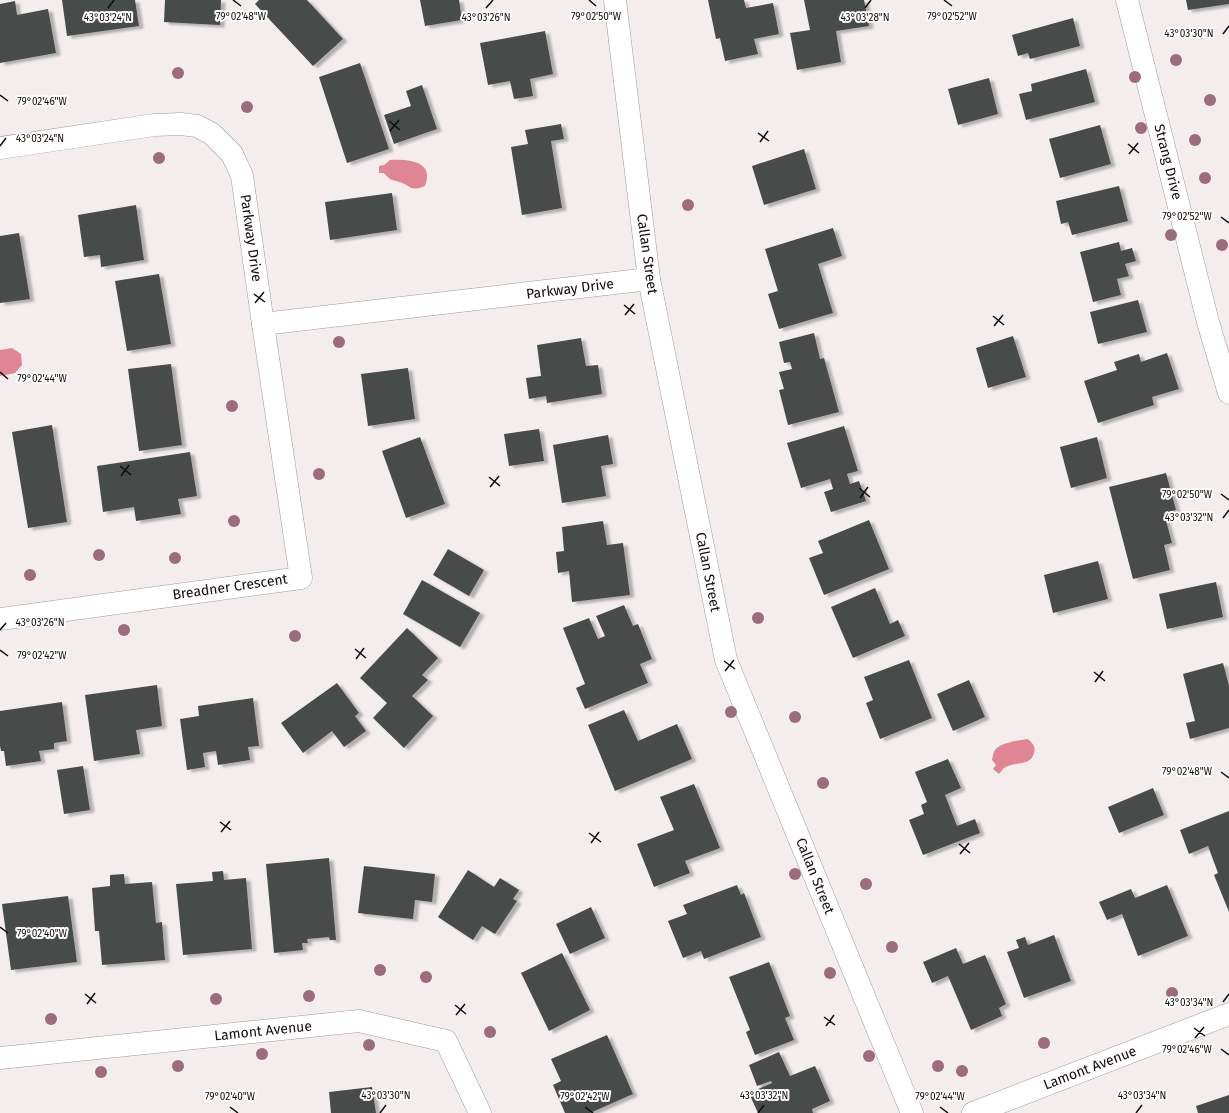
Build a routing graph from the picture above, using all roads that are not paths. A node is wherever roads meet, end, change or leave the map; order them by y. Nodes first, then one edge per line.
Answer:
1 (615, 0) edge
2 (1127, 0) edge
3 (0, 148) edge
4 (649, 279) junction
5 (263, 324) junction
6 (1229, 393) edge
7 (0, 619) edge
8 (1229, 1014) edge
9 (0, 1058) edge
10 (480, 1113) edge
11 (912, 1113) edge
12 (973, 1113) edge

1 - 4 street, Callan Street
2 - 6 street, Strang Drive
3 - 5 street, Parkway Drive
4 - 5 street, Parkway Drive
4 - 11 street, Callan Street
5 - 7 street, Breadner Crescent
8 - 12 street, Lamont Avenue
9 - 10 street, Lamont Avenue

